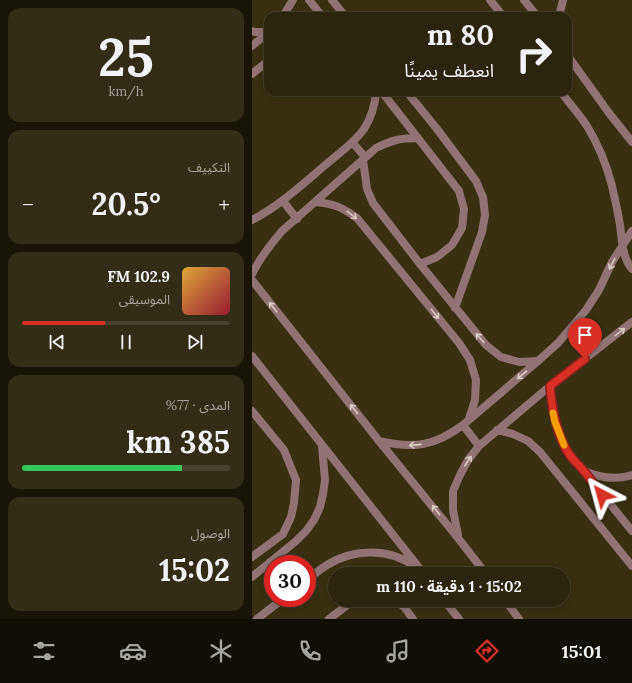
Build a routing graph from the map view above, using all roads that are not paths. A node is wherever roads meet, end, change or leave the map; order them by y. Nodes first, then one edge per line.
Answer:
1 (293, 0) edge
2 (309, 0) edge
3 (332, 0) edge
4 (490, 0) edge
5 (524, 0) edge
6 (563, 0) edge
7 (286, 12) edge
8 (319, 12) edge
9 (342, 12) edge
10 (500, 12) edge
11 (534, 12) edge
12 (560, 12) edge
13 (252, 31) edge
14 (264, 33) edge
15 (264, 36) edge
16 (252, 46) edge
17 (572, 62) edge
18 (264, 64) edge
19 (252, 74) edge
20 (376, 96) edge
21 (385, 96) edge
22 (410, 96) edge
23 (564, 96) edge
24 (418, 138) junction
25 (352, 142) junction
26 (632, 142) edge
27 (364, 158) junction
28 (283, 201) junction
29 (316, 202) junction
30 (297, 219) junction
31 (252, 220) edge
32 (632, 231) edge
33 (622, 245) junction
34 (420, 264) junction
35 (632, 269) edge
36 (252, 274) edge
37 (252, 280) edge
38 (455, 308) junction
39 (632, 322) edge
40 (252, 356) edge
41 (538, 361) junction
42 (550, 386) junction
43 (252, 411) edge
44 (466, 422) junction
45 (497, 430) junction
46 (379, 442) junction
47 (322, 446) junction
48 (479, 446) junction
49 (583, 470) junction
50 (632, 475) edge
51 (632, 531) edge
52 (458, 538) junction
53 (279, 555) edge
54 (252, 557) edge
55 (632, 566) edge
56 (264, 567) edge
57 (415, 567) edge
58 (418, 567) edge
59 (481, 567) edge
60 (316, 573) edge
61 (252, 577) edge
62 (272, 607) edge
63 (345, 607) edge
64 (404, 607) edge
65 (450, 607) edge
66 (510, 607) edge
67 (257, 619) edge
68 (329, 619) edge
69 (413, 619) edge
70 (459, 619) edge
71 (519, 619) edge

1 - 7 street
2 - 8 street
3 - 9 street
4 - 10 street
5 - 11 street
6 - 12 street
13 - 14 street
15 - 16 street
17 - 26 street
18 - 19 street
20 - 25 street
21 - 24 street
22 - 38 street
23 - 33 street
24 - 27 street
24 - 34 street
25 - 27 street
25 - 28 street
27 - 29 street
27 - 34 street
28 - 30 street
28 - 31 street
29 - 30 street
29 -> 44 street
30 - 36 street
32 - 33 street
33 - 35 street
33 -> 41 street
34 - 38 street
46 -> 37 street
41 -> 38 street
42 -> 39 street
40 - 47 street
41 -> 44 street
42 - 45 street
42 - 49 street
43 - 54 street
44 -> 46 street
44 - 48 street
45 - 48 street
45 - 55 street
52 -> 46 street
47 - 53 street
47 - 58 street
52 -> 48 street
49 - 50 street
49 - 51 street
52 - 59 street
56 - 61 street
57 - 60 street
62 - 67 street
63 - 68 street
64 - 69 street
65 - 70 street
66 - 71 street

